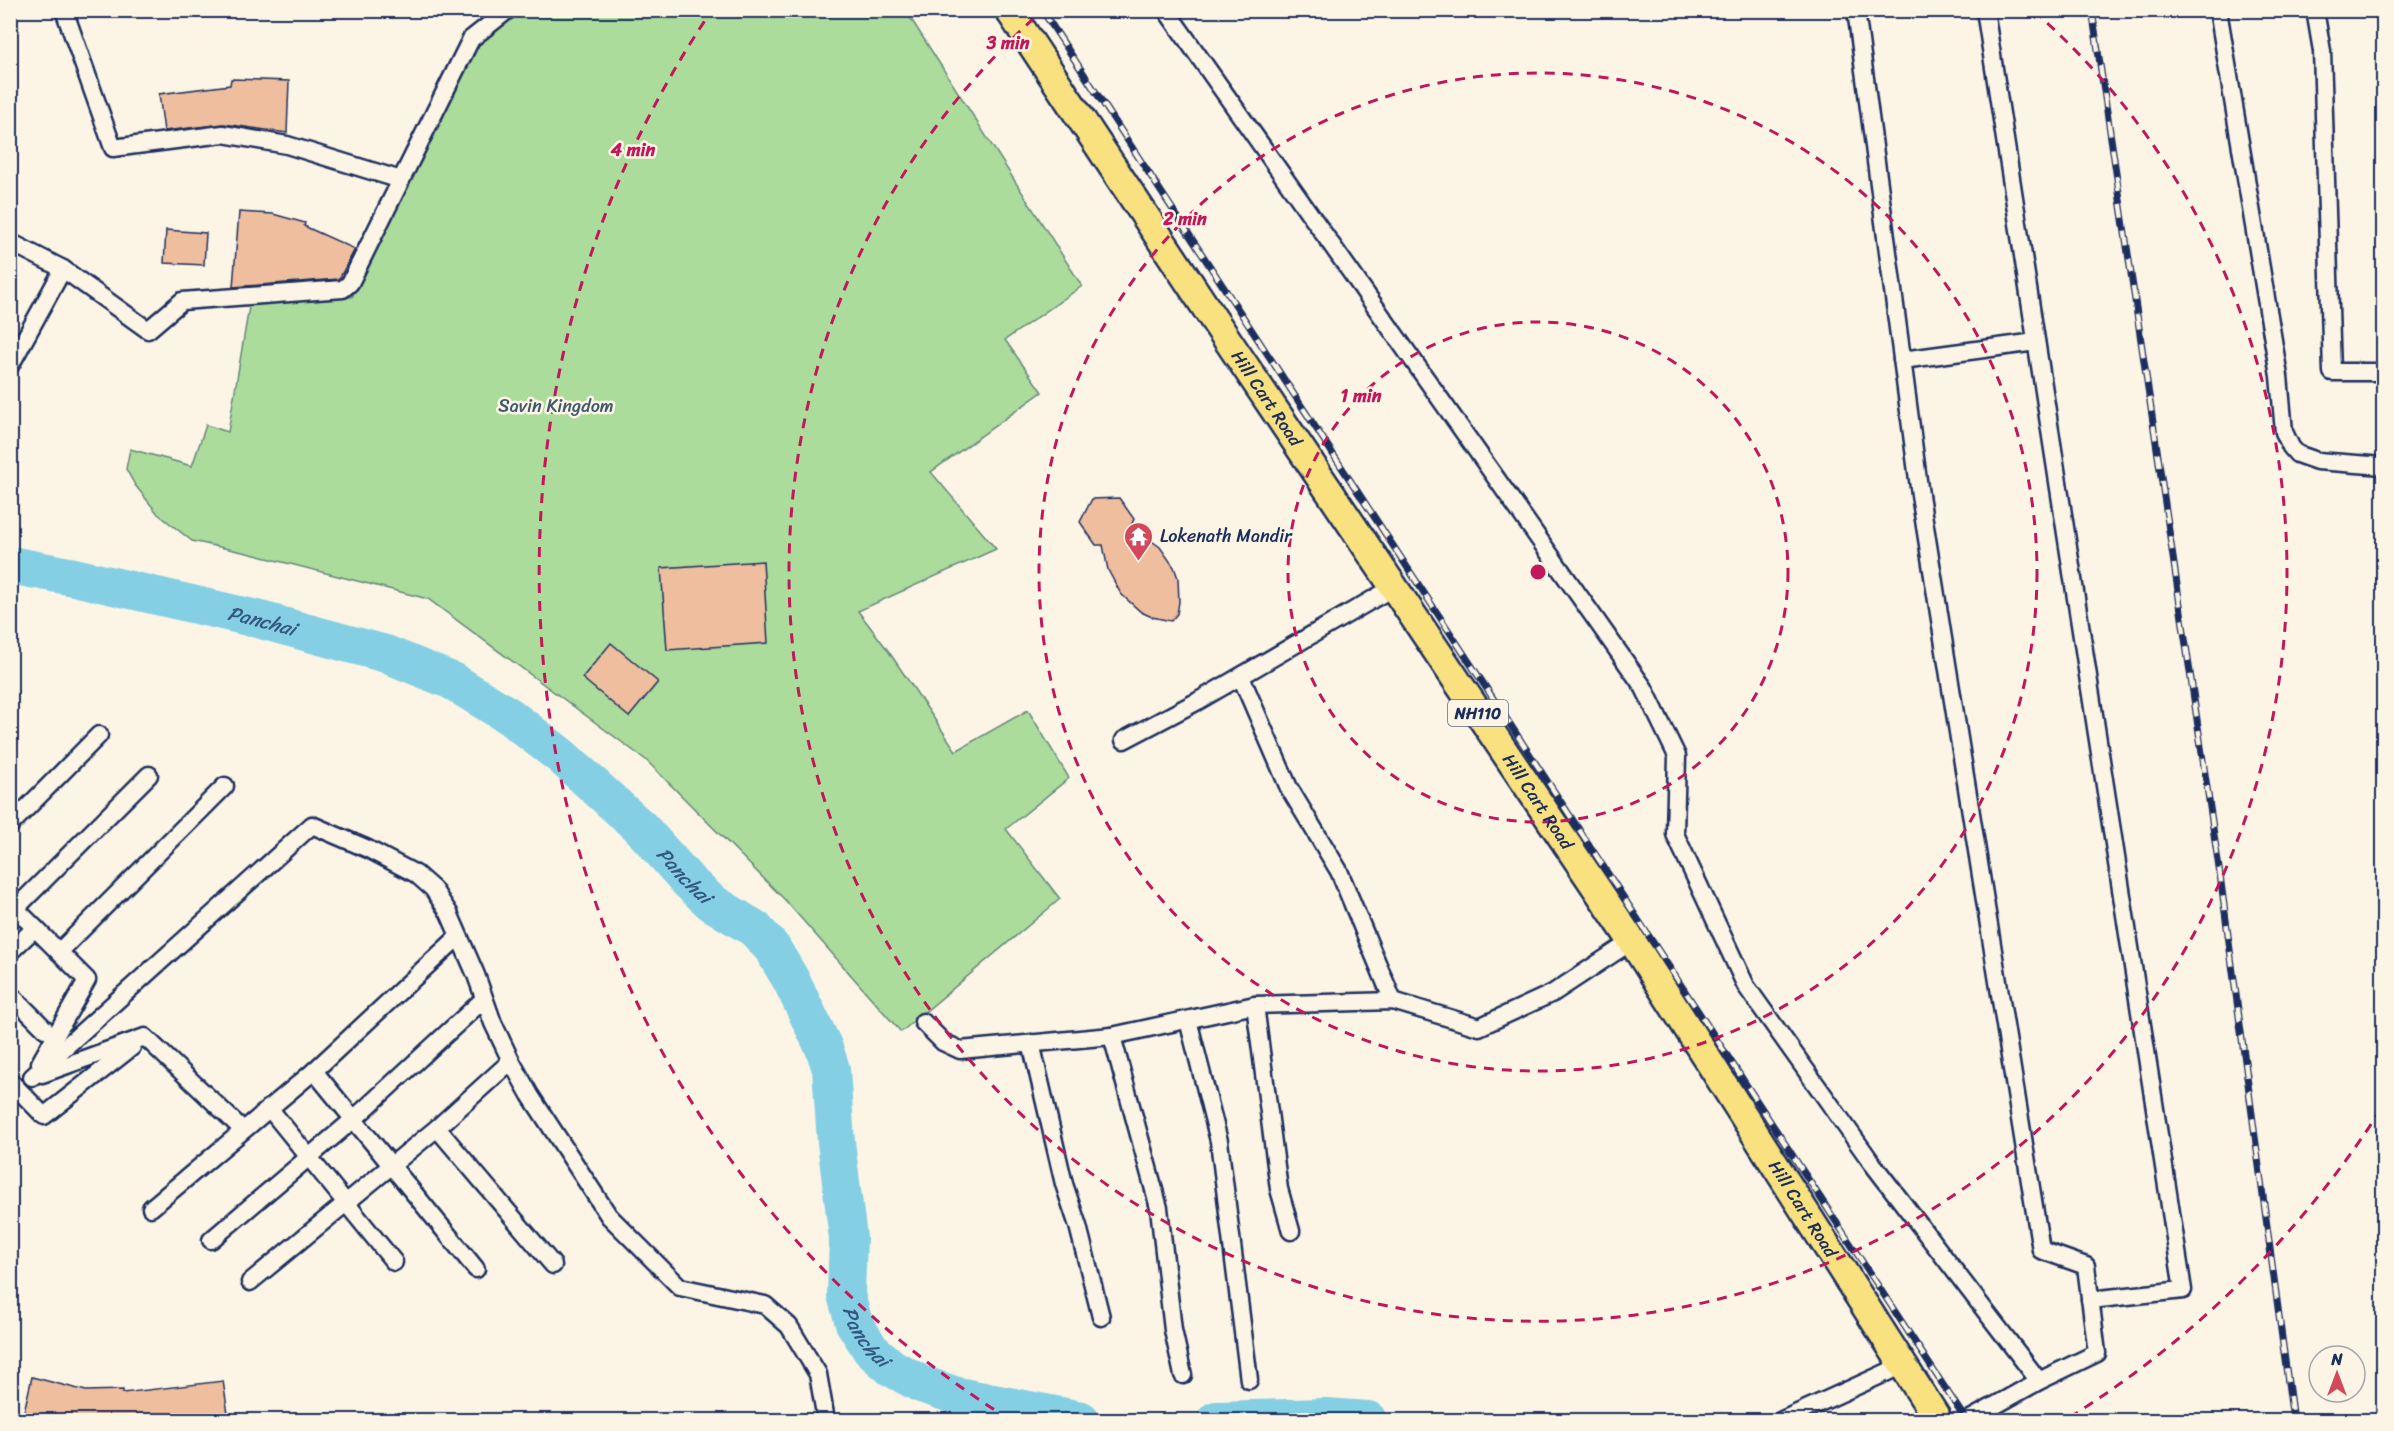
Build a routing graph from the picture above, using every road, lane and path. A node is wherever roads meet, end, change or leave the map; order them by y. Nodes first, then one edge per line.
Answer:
1 (64, 10) edge
2 (508, 10) edge
3 (1009, 10) edge
4 (1166, 10) edge
5 (1856, 10) edge
6 (1985, 10) edge
7 (2218, 10) edge
8 (2315, 10) edge
9 (401, 180) junction
10 (10, 242) edge
11 (63, 269) junction
12 (2036, 342) junction
13 (1902, 360) junction
14 (10, 366) edge
15 (2384, 372) edge
16 (2384, 466) edge
17 (1394, 587) junction
18 (1241, 677) junction
19 (99, 735) dead end
20 (1124, 740) dead end
21 (149, 775) dead end
22 (225, 786) dead end
23 (10, 825) edge
24 (13, 906) edge
25 (35, 928) junction
26 (458, 937) junction
27 (1632, 941) junction
28 (10, 952) edge
29 (59, 952) junction
30 (10, 994) edge
31 (484, 999) junction
32 (1393, 1001) junction
33 (1255, 1005) junction
34 (1188, 1020) junction
35 (923, 1022) dead end
36 (45, 1029) dead end
37 (1112, 1036) junction
38 (145, 1037) junction
39 (1031, 1043) junction
40 (512, 1061) junction
41 (314, 1071) junction
42 (32, 1077) junction
43 (10, 1081) edge
44 (269, 1108) junction
45 (354, 1119) junction
46 (437, 1128) junction
47 (243, 1130) junction
48 (309, 1157) junction
49 (391, 1165) junction
50 (346, 1202) junction
51 (151, 1208) dead end
52 (1291, 1231) dead end
53 (211, 1240) dead end
54 (394, 1262) dead end
55 (553, 1265) dead end
56 (476, 1269) dead end
57 (250, 1282) dead end
58 (2090, 1300) junction
59 (1101, 1317) dead end
60 (1903, 1365) junction
61 (1183, 1375) dead end
62 (1249, 1380) dead end
63 (2039, 1381) junction
64 (826, 1420) edge
65 (1782, 1420) edge
66 (1938, 1420) edge
67 (1969, 1420) edge

1 - 9 street
2 - 9 street
3 - 17 highway, Hill Cart Road / NH110
4 - 63 street
5 - 13 street
6 - 12 street
7 - 16 street
8 - 15 street
9 - 11 street
10 - 11 street
11 - 14 street
12 - 13 street
12 - 58 street
13 - 58 street
17 - 18 street
17 - 27 highway, Hill Cart Road / NH110
18 - 20 street
18 - 32 street
19 - 23 street
21 - 24 street
22 - 29 street
24 - 25 street
25 - 28 street
25 - 29 street
26 - 31 street
26 - 41 street
26 - 42 street
27 - 32 street
27 - 60 highway, Hill Cart Road / NH110
29 - 42 street
30 - 36 street
31 - 40 street
31 - 45 street
32 - 33 street
33 - 34 street
33 - 52 street
34 - 37 street
34 - 62 street
35 - 39 street
37 - 39 street
37 - 61 street
38 - 42 street
38 - 43 street
38 - 47 street
39 - 59 street
40 - 46 street
40 - 64 street
41 - 44 street
41 - 45 street
44 - 47 street
44 - 48 street
45 - 48 street
45 - 49 street
46 - 49 street
46 - 55 street
47 - 51 street
48 - 50 street
48 - 53 street
49 - 50 street
49 - 56 street
50 - 54 street
50 - 57 street
58 - 63 street
60 - 65 street
60 - 66 highway, Hill Cart Road / NH110
63 - 67 street

